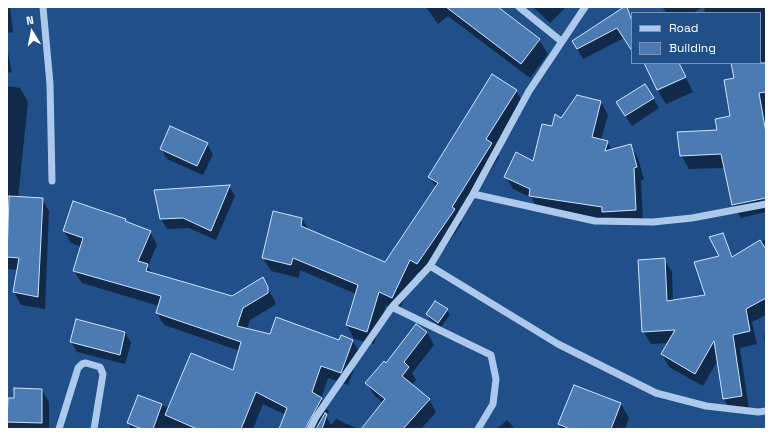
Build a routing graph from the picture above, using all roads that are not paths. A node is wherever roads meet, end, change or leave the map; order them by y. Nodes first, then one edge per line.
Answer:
1 (43, 7) edge
2 (519, 7) edge
3 (585, 7) edge
4 (561, 41) junction
5 (52, 181) dead end
6 (473, 194) junction
7 (766, 204) edge
8 (430, 266) junction
9 (392, 307) junction
10 (766, 411) edge
11 (59, 429) edge
12 (94, 429) edge
13 (310, 429) edge
14 (478, 429) edge

1 - 5 street
2 - 4 street
3 - 4 street
4 - 6 street
6 - 7 street
6 - 8 street
8 - 9 street
8 - 10 street
9 - 13 street
9 - 14 street
11 - 12 street

